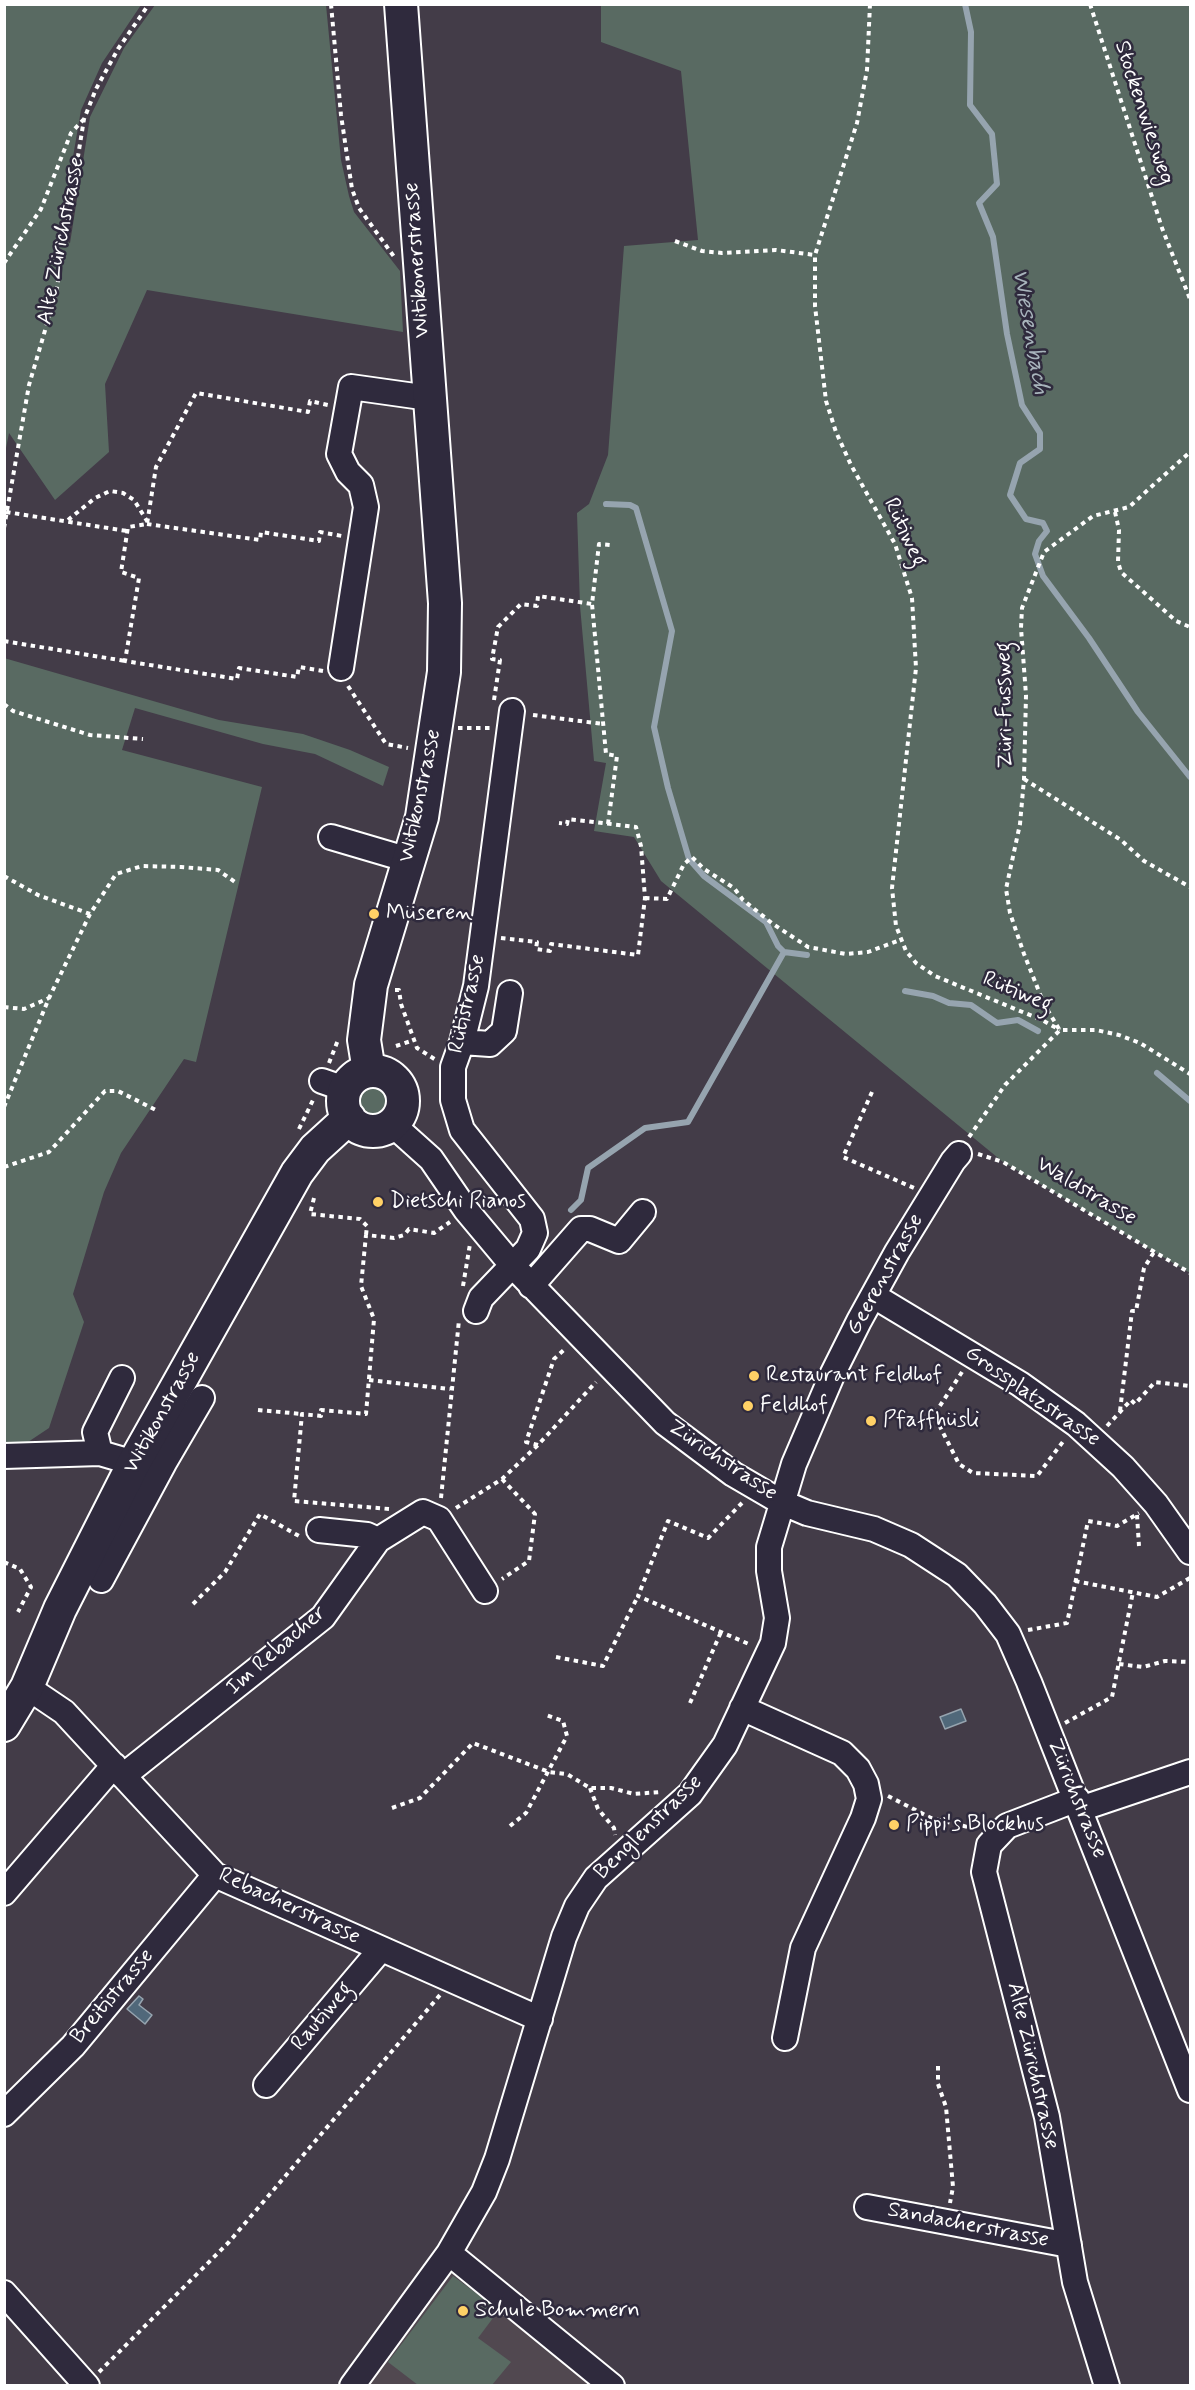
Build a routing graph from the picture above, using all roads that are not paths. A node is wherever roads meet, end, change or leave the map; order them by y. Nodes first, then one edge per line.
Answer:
1 (401, 4) edge
2 (429, 398) junction
3 (439, 516) joint
4 (340, 670) road end
5 (499, 713) road end
6 (332, 837) dead end
7 (409, 860) junction
8 (510, 993) dead end
9 (462, 1042) junction
10 (346, 1090) junction
11 (392, 1124) junction
12 (959, 1154) road end
13 (643, 1212) dead end
14 (512, 1265) junction
15 (531, 1286) junction
16 (874, 1296) junction
17 (468, 1311) road end
18 (122, 1378) dead end
19 (202, 1398) dead end
20 (100, 1453) junction
21 (4, 1456) edge
22 (147, 1459) junction
23 (781, 1502) junction
24 (314, 1536) road end
25 (378, 1540) junction
26 (1191, 1552) edge
27 (101, 1580) dead end
28 (485, 1591) road end
29 (27, 1687) junction
30 (742, 1708) junction
31 (4, 1725) edge
32 (119, 1771) junction
33 (1191, 1772) edge
34 (1078, 1804) junction
35 (215, 1875) junction
36 (4, 1893) edge
37 (381, 1949) junction
38 (540, 2019) junction
39 (785, 2038) dead end
40 (266, 2085) dead end
41 (1191, 2090) edge
42 (4, 2114) edge
43 (867, 2207) dead end
44 (1069, 2245) junction
45 (449, 2253) junction
46 (4, 2293) edge
47 (86, 2385) edge
48 (352, 2385) edge
49 (612, 2385) edge
50 (1107, 2385) edge

1 - 2 main road, Witikonerstrasse
2 - 3 main road, Witikonerstrasse
2 - 4 street
3 - 7 main road, Witikonstrasse
5 - 9 street, Rütistrasse
6 - 7 street
7 - 10 main road, Witikonstrasse
8 - 9 street
9 - 14 street, Rütistrasse
10 - 11 main road
10 - 11 main road
10 - 22 main road, Witikonstrasse
11 - 14 street, Zürichstrasse
12 - 16 street, Geerenstrasse
13 - 15 street
14 - 15 street, Zürichstrasse
14 - 17 street, Rütistrasse
15 - 23 street, Zürichstrasse
16 - 23 street, Geerenstrasse
16 - 26 street, Grossplatzstrasse
18 - 20 street
19 - 22 street
20 - 21 street
20 - 22 street
22 - 27 street
22 - 29 main road, Witikonstrasse
23 - 30 street, Benglenstrasse
23 - 34 street, Zürichstrasse
24 - 25 street
25 - 28 street, Im Rebacher
25 - 32 street, Im Rebacher
29 - 31 main road, Witikonstrasse
29 - 32 street, Rebacherstrasse
30 - 38 street, Benglenstrasse
30 - 39 street
32 - 35 street, Rebacherstrasse
32 - 36 street, Im Rebacher
33 - 34 street
34 - 41 street, Zürichstrasse
34 - 44 street, Alte Zürichstrasse
35 - 37 street, Rebacherstrasse
35 - 42 street, Breitistrasse
37 - 38 street, Rebacherstrasse
37 - 40 street, Rautiweg
38 - 45 street, Benglenstrasse
43 - 44 street, Sandacherstrasse
44 - 50 street, Alte Zürichstrasse
45 - 48 street, Benglenstrasse
45 - 49 street
46 - 47 street

